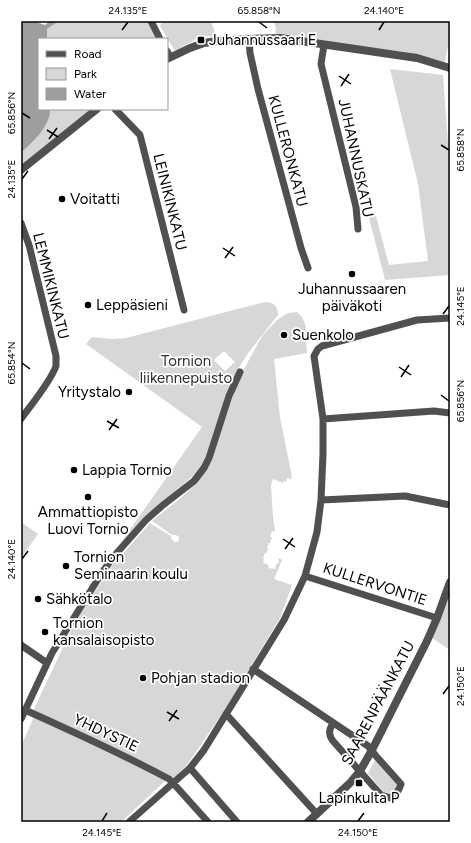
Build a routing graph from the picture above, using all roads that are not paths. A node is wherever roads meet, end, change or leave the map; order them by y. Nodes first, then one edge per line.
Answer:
1 (151, 21) edge
2 (160, 38) edge
3 (249, 39) junction
4 (324, 45) junction
5 (168, 56) edge
6 (450, 68) edge
7 (96, 110) edge
8 (116, 110) edge
9 (21, 170) edge
10 (21, 223) edge
11 (358, 229) dead end
12 (308, 268) dead end
13 (184, 310) dead end
14 (450, 318) edge
15 (240, 372) dead end
16 (450, 413) edge
17 (21, 419) edge
18 (323, 419) junction
19 (320, 500) junction
20 (450, 505) edge
21 (305, 576) junction
22 (450, 582) edge
23 (437, 618) junction
24 (21, 645) edge
25 (47, 663) junction
26 (253, 669) junction
27 (25, 710) junction
28 (226, 714) junction
29 (21, 719) edge
30 (333, 723) junction
31 (372, 750) junction
32 (190, 768) junction
33 (360, 771) junction
34 (173, 782) junction
35 (317, 814) junction
36 (129, 822) edge
37 (208, 822) edge
38 (237, 822) edge
39 (308, 822) edge

1 - 2 street
3 - 4 street
3 - 5 street
3 - 12 street, KULLERONKATU
4 - 6 street
4 - 11 street, JUHANNUSKATU
7 - 9 street
8 - 13 street, LEINIKINKATU
10 - 17 street, LEMMIKINKATU
14 - 18 street
15 - 25 street
16 - 18 street
18 - 19 street
19 - 20 street
19 - 21 street
21 - 23 street, KULLERVONTIE
21 - 26 street
22 - 23 street, SAARENPÄÄNKATU
23 - 31 street, SAARENPÄÄNKATU
24 - 25 street
25 - 27 street
26 - 28 street
26 - 30 street
27 - 29 street
27 - 34 street, YHDYSTIE
28 - 32 street
28 - 35 street
30 - 31 street
30 - 33 street
31 - 33 street, SAARENPÄÄNKATU
31 - 33 street
32 - 34 street
32 - 38 street
33 - 35 street, SAARENPÄÄNKATU
34 - 36 street
34 - 37 street, YHDYSTIE
35 - 39 street, SAARENPÄÄNKATU

